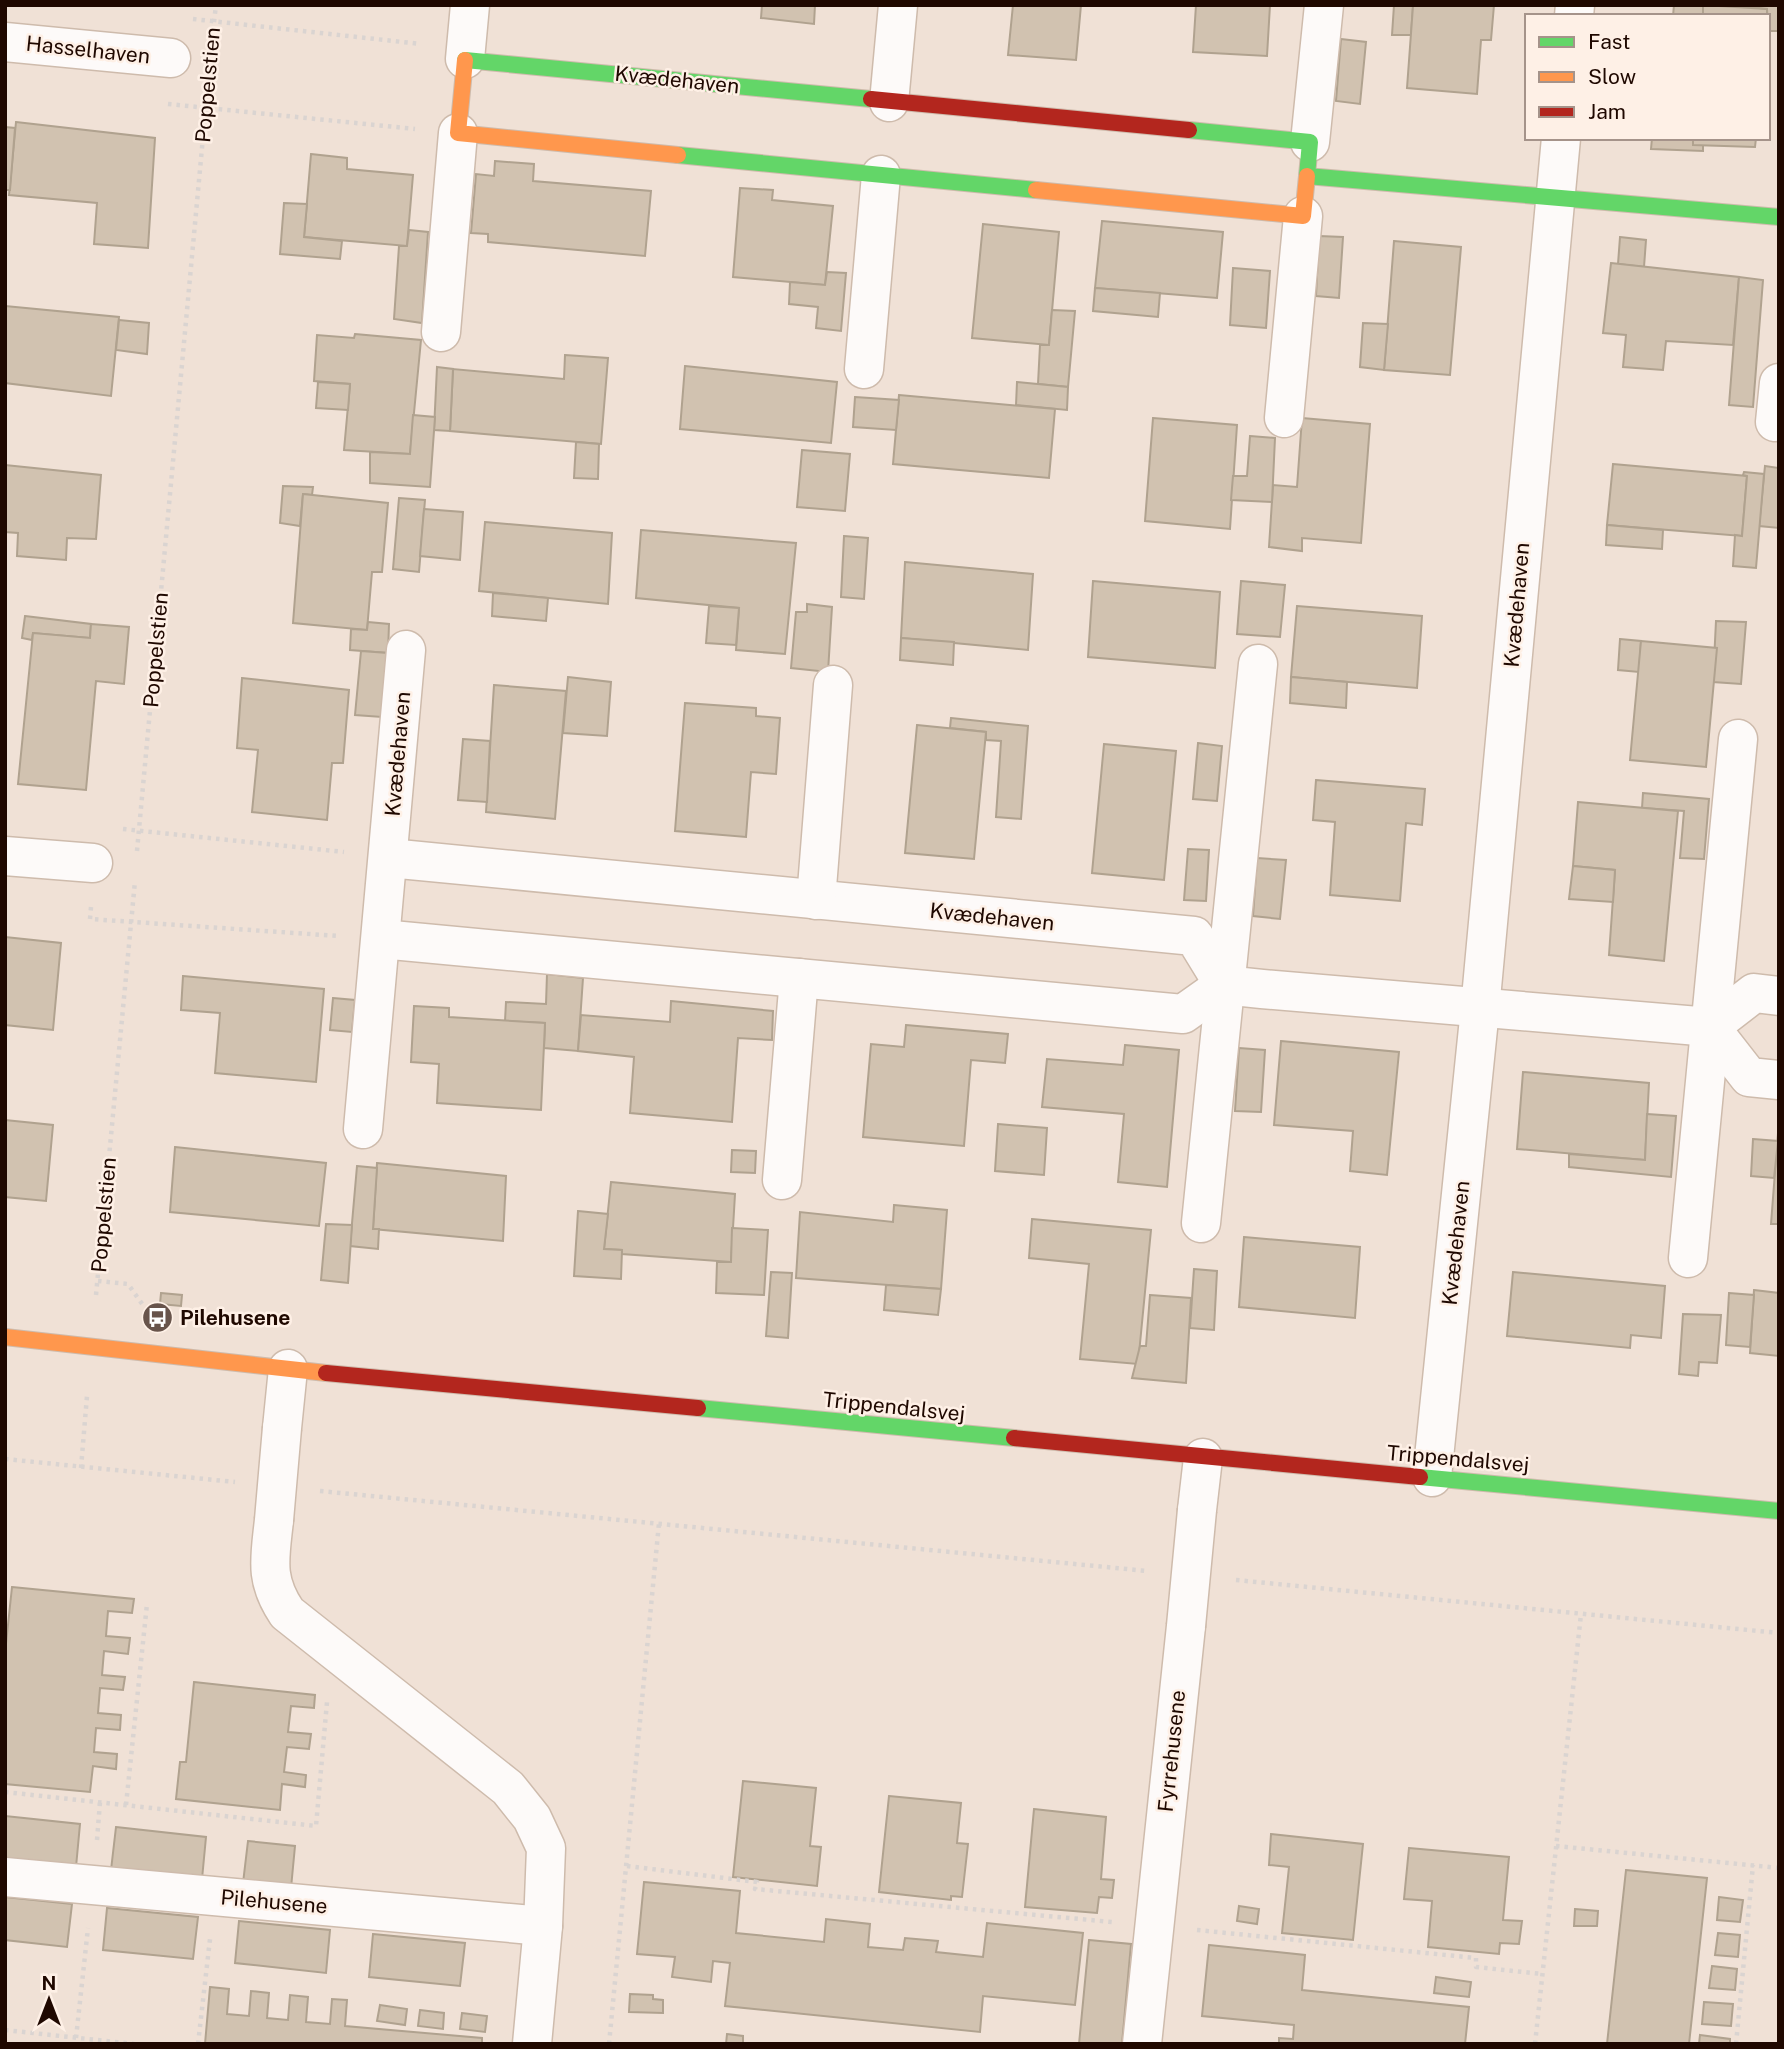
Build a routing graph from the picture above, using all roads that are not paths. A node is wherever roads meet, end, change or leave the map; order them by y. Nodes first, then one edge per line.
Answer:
1 (470, 5) edge
2 (898, 5) edge
3 (1324, 5) edge
4 (5, 42) edge
5 (171, 58) dead end
6 (465, 59) junction
7 (889, 102) junction
8 (458, 133) junction
9 (1561, 140) edge
10 (1308, 159) junction
11 (881, 175) junction
12 (1555, 200) junction
13 (1303, 216) junction
14 (1779, 217) edge
15 (441, 332) dead end
16 (864, 369) dead end
17 (1779, 383) edge
18 (1284, 418) dead end
19 (1775, 422) dead end
20 (406, 650) dead end
21 (1258, 664) dead end
22 (833, 685) dead end
23 (1738, 739) dead end
24 (5, 856) edge
25 (389, 858) junction
26 (93, 863) dead end
27 (816, 900) junction
28 (381, 939) junction
29 (799, 978) junction
30 (1224, 985) junction
31 (1779, 996) edge
32 (1480, 1009) junction
33 (1710, 1027) junction
34 (1779, 1080) edge
35 (363, 1129) dead end
36 (782, 1180) dead end
37 (1201, 1223) dead end
38 (1688, 1258) dead end
39 (5, 1337) edge
40 (288, 1369) junction
41 (1203, 1458) junction
42 (1432, 1477) junction
43 (1779, 1511) edge
44 (5, 1877) edge
45 (543, 1926) junction
46 (532, 2044) edge
47 (1142, 2044) edge

1 - 6 street
2 - 7 street
3 - 10 street
4 - 5 street, Hasselhaven
6 - 7 street, Kvædehaven
6 - 8 street
7 - 10 street, Kvædehaven
8 - 11 street
8 - 15 street
9 - 12 street, Kvædehaven
10 - 12 street, Kvædehaven
10 - 13 street
11 - 13 street
11 - 16 street
12 - 14 street, Kvædehaven
12 - 32 street, Kvædehaven
13 - 18 street
17 - 19 street
20 - 25 street, Kvædehaven
21 - 30 street
22 - 27 street
23 - 33 street
24 - 26 street
25 - 27 street, Kvædehaven
25 - 28 street, Kvædehaven
27 - 30 street, Kvædehaven
28 - 29 street
28 - 35 street, Kvædehaven
29 - 30 street
29 - 36 street
30 - 32 street
30 - 37 street
31 - 33 street
32 - 33 street
32 - 42 street, Kvædehaven
33 - 34 street
33 - 38 street
39 - 40 street, Trippendalsvej
40 - 41 street, Trippendalsvej
40 - 45 street, bridge
41 - 42 street, Trippendalsvej
41 - 47 street, Fyrrehusene, bridge
42 - 43 street, Trippendalsvej
44 - 45 street, Pilehusene
45 - 46 street

